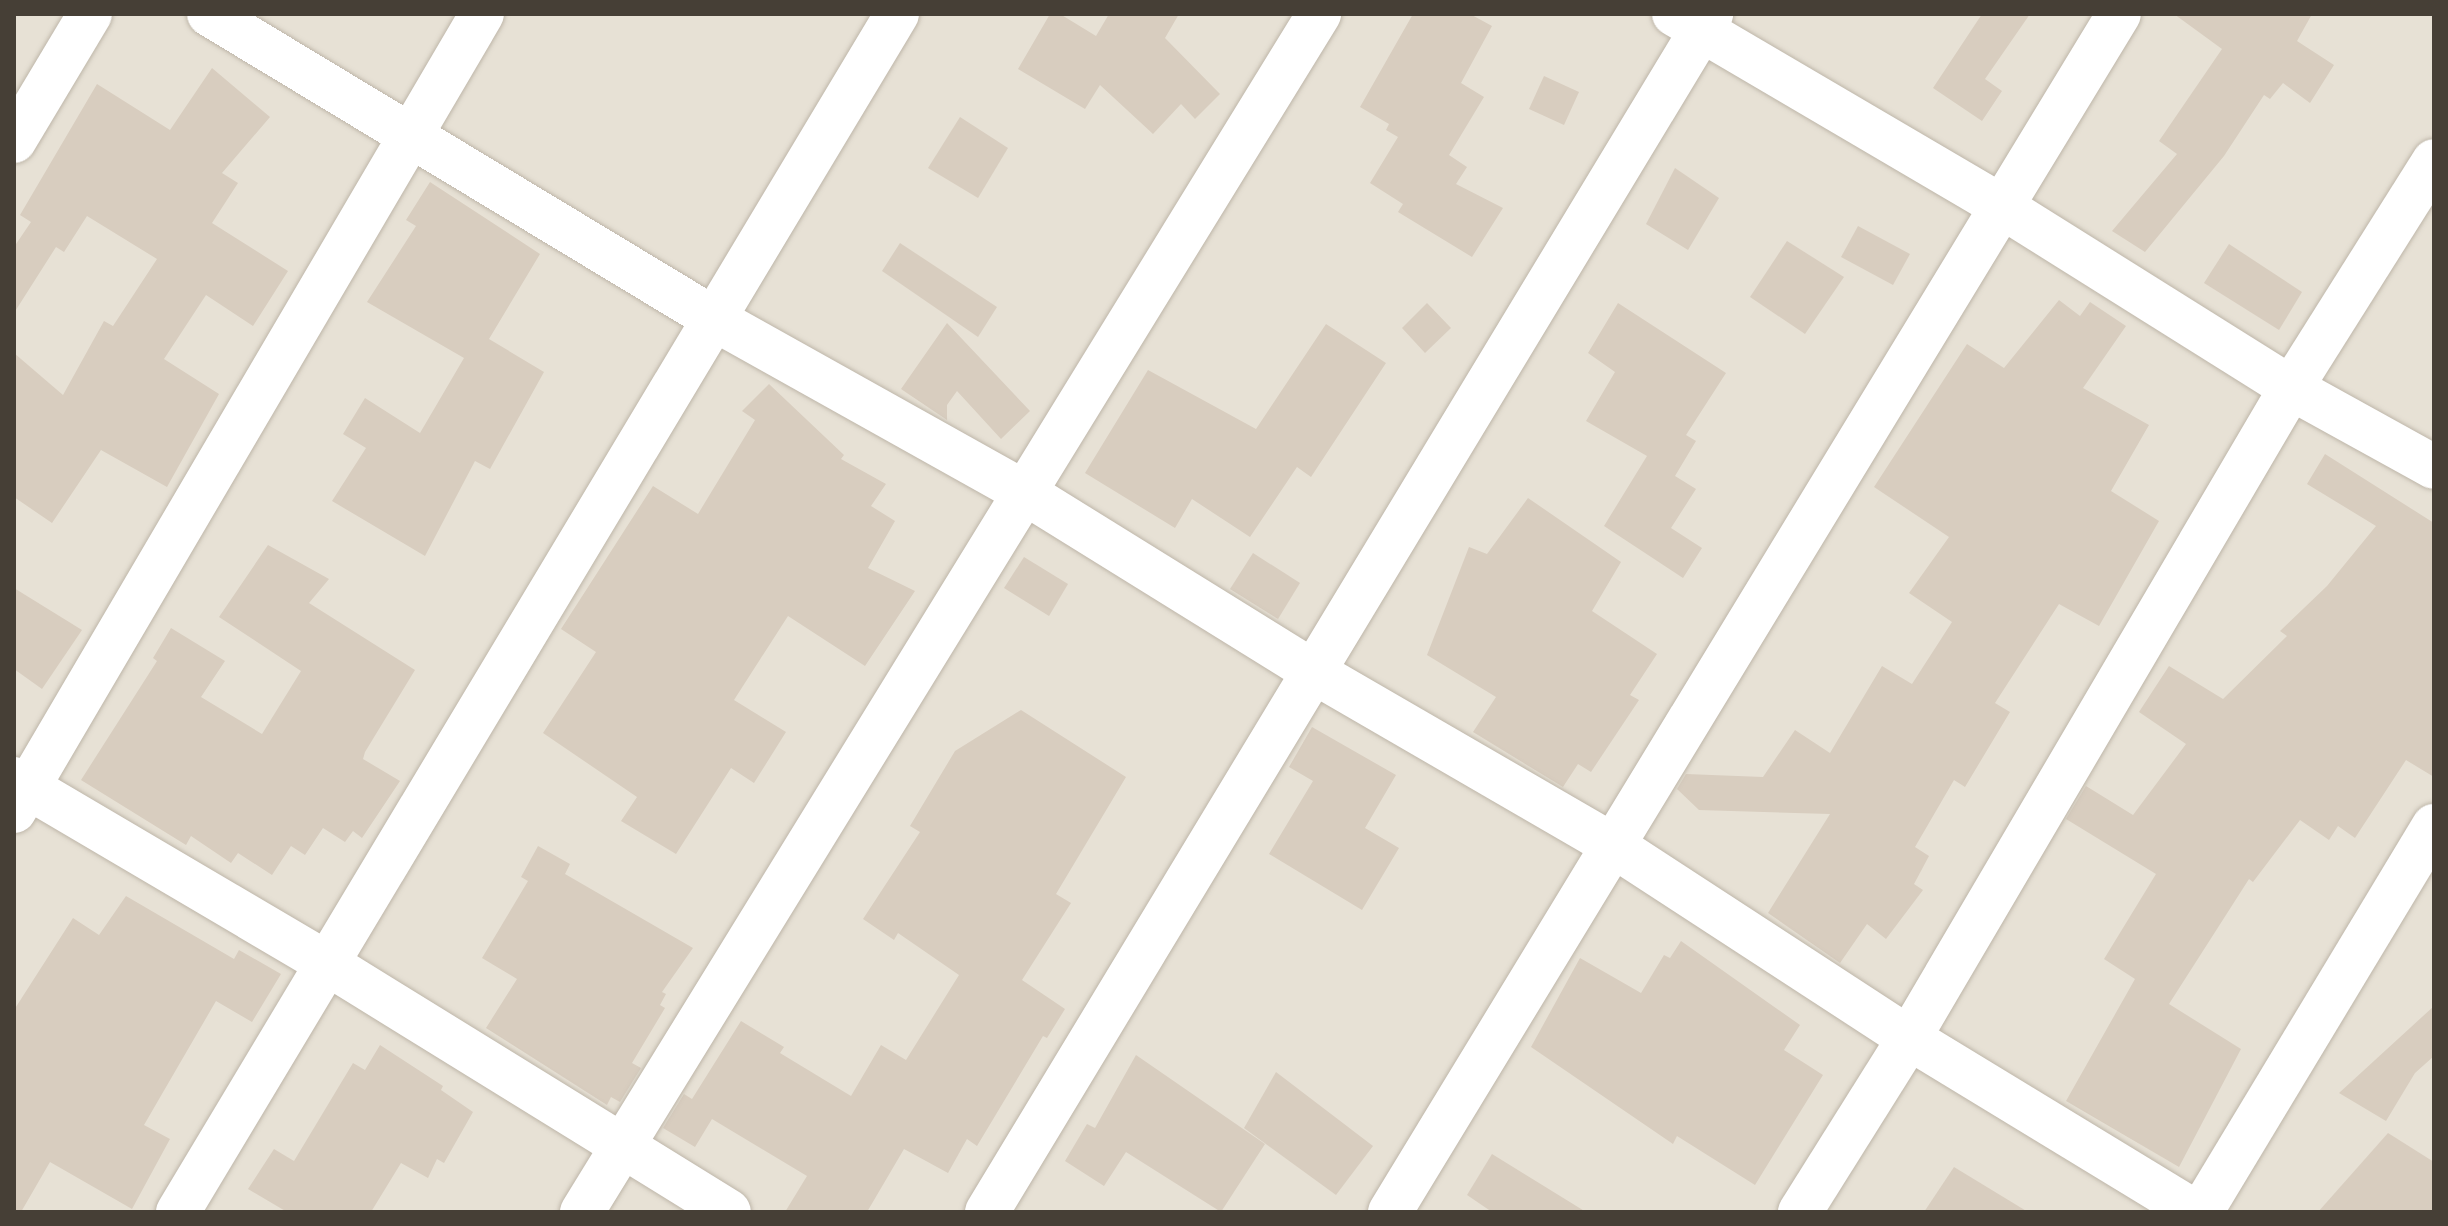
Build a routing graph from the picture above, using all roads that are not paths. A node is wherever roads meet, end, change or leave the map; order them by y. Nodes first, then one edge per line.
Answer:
1 (90, 14) edge
2 (209, 14) edge
3 (482, 14) edge
4 (897, 14) edge
5 (1319, 14) edge
6 (2119, 14) edge
7 (1695, 19) edge
8 (410, 132) junction
9 (14, 141) edge
10 (2434, 161) edge
11 (2001, 206) junction
12 (716, 320) junction
13 (2291, 388) junction
14 (2434, 467) edge
15 (1022, 491) junction
16 (1314, 672) junction
17 (19, 793) edge
18 (2434, 826) edge
19 (1611, 844) junction
20 (328, 964) junction
21 (1909, 1038) junction
22 (622, 1146) junction
23 (178, 1212) edge
24 (582, 1212) edge
25 (729, 1212) edge
26 (987, 1212) edge
27 (1390, 1212) edge
28 (1800, 1212) edge
29 (2195, 1212) edge
30 (2201, 1212) edge

1 - 9 street
2 - 8 street
3 - 8 street
4 - 12 street
5 - 15 street
6 - 11 street
7 - 11 street
7 - 16 street
8 - 12 street
8 - 17 street
10 - 13 street
11 - 13 street
11 - 19 street
12 - 15 street
12 - 20 street
13 - 14 street
13 - 21 street
15 - 16 street
15 - 22 street
16 - 19 street
16 - 26 street
17 - 20 street
18 - 30 street
19 - 21 street
19 - 27 street
20 - 22 street
20 - 23 street
21 - 28 street
21 - 29 street
22 - 24 street
22 - 25 street

